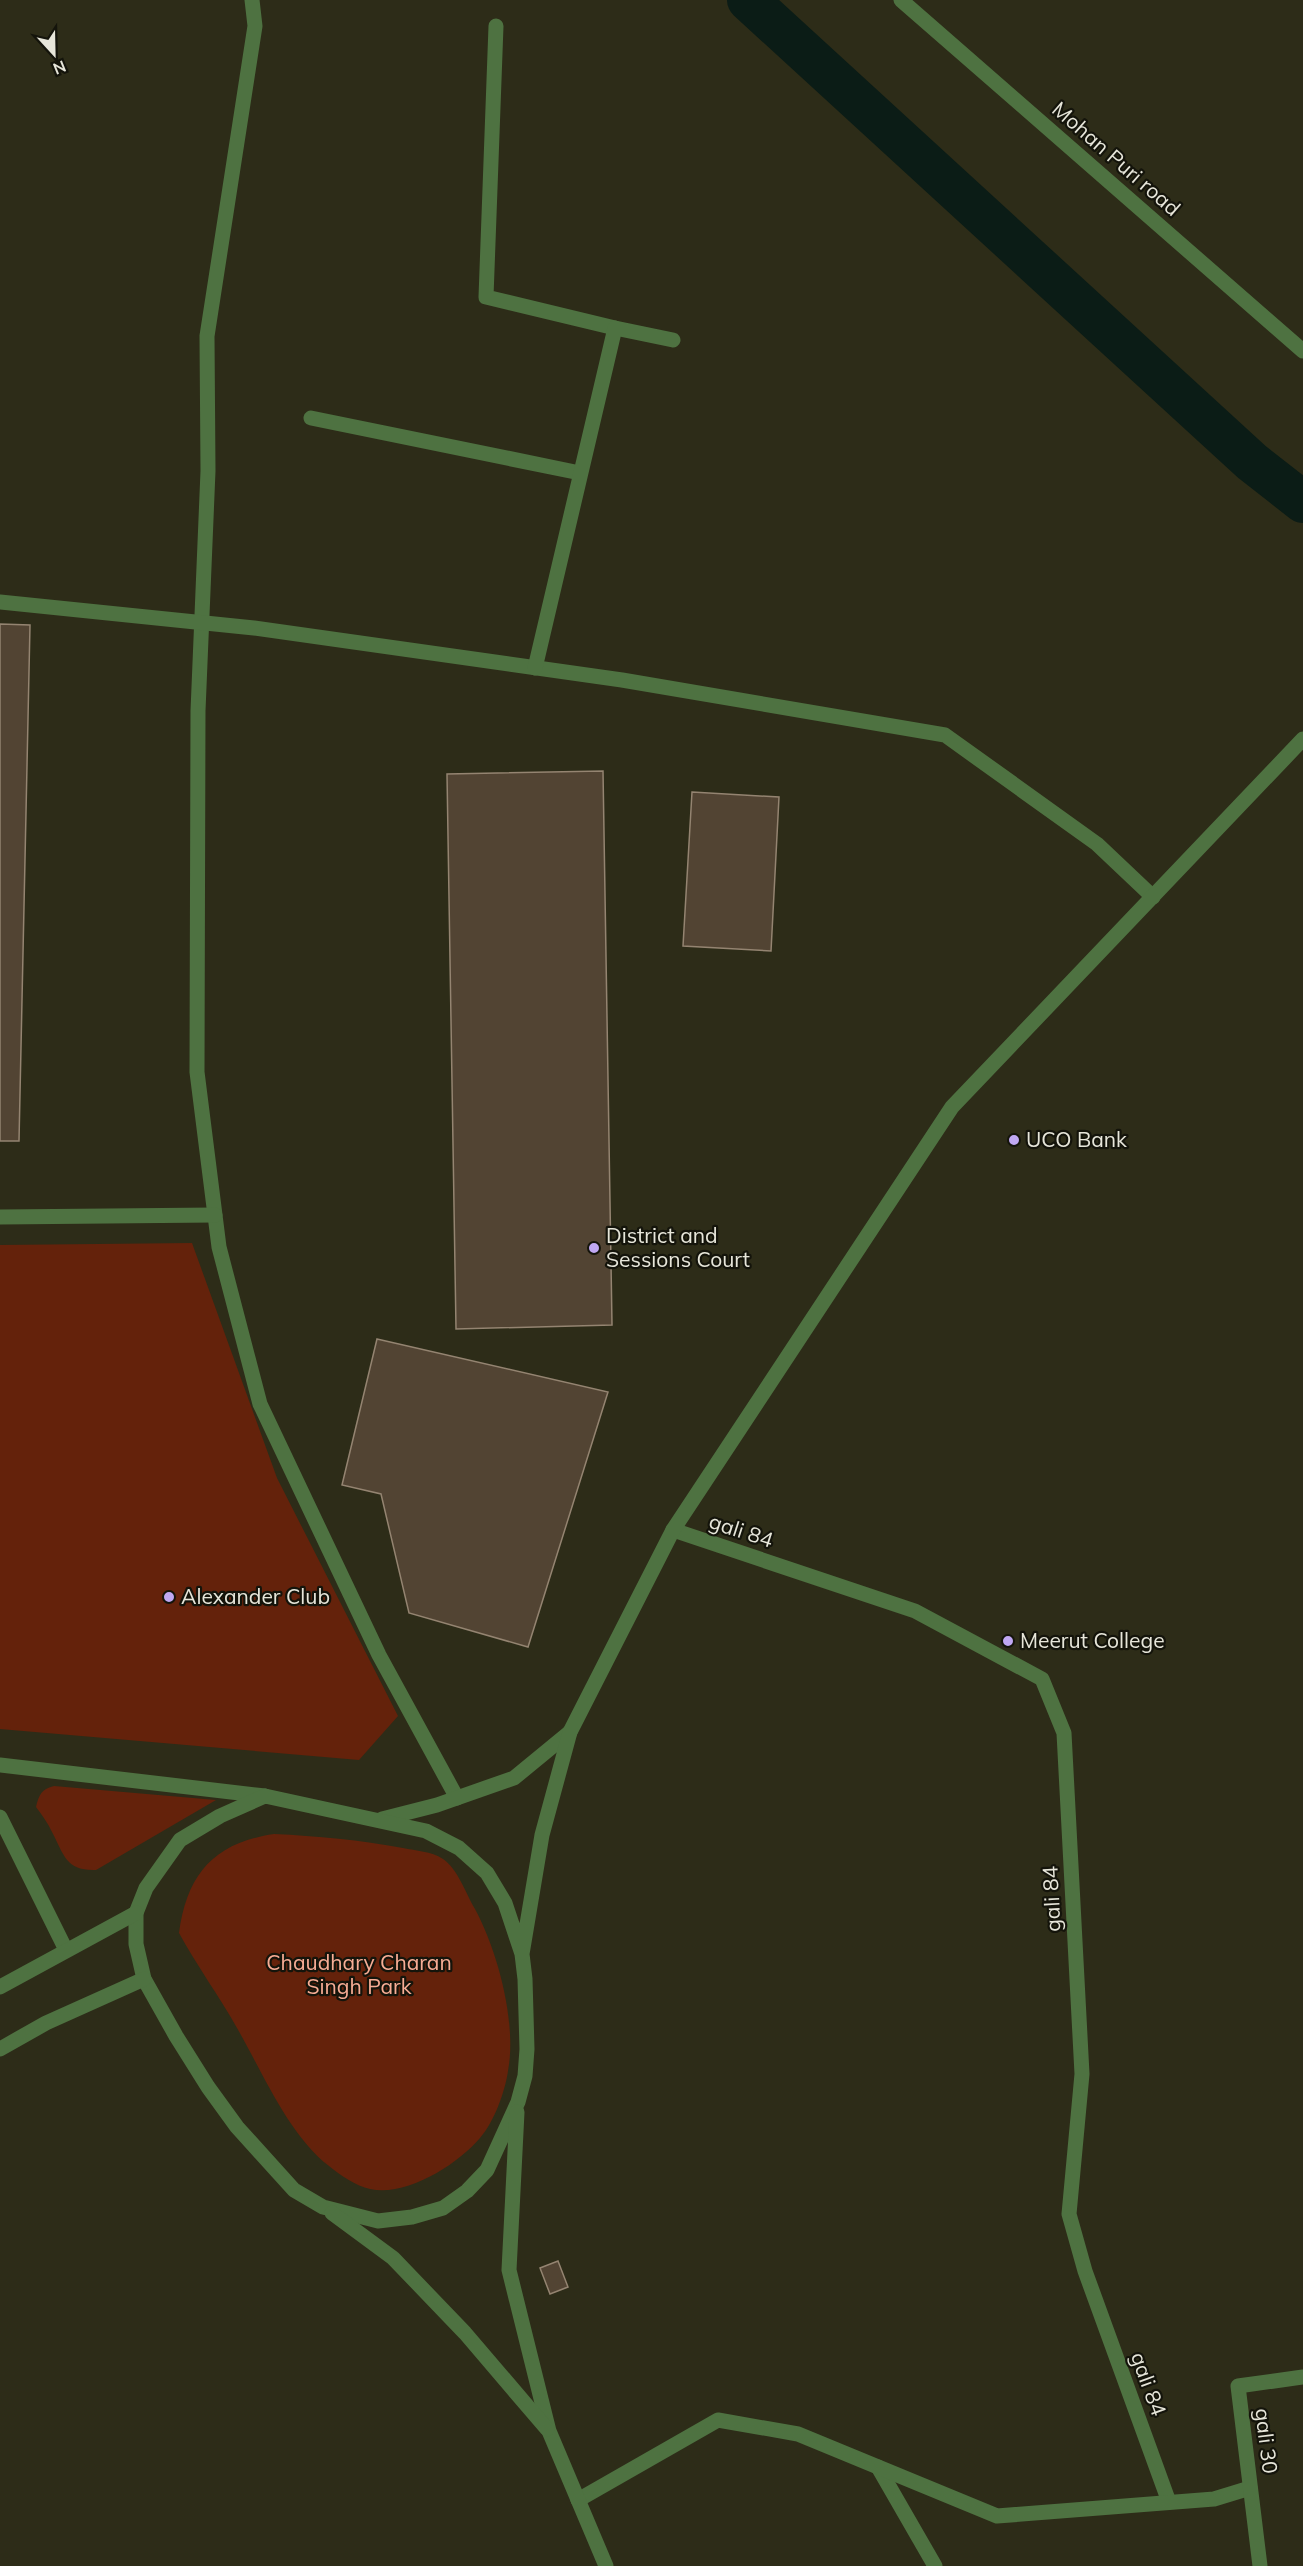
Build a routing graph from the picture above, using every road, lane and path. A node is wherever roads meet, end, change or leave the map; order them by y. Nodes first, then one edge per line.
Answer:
1 (252, 0) edge
2 (901, 0) edge
3 (496, 26) dead end
4 (615, 328) junction
5 (673, 340) dead end
6 (1303, 351) edge
7 (311, 418) dead end
8 (580, 473) junction
9 (0, 602) edge
10 (200, 622) junction
11 (535, 668) junction
12 (1303, 739) edge
13 (1153, 897) junction
14 (214, 1215) junction
15 (0, 1217) edge
16 (674, 1530) junction
17 (570, 1732) junction
18 (0, 1765) edge
19 (265, 1796) junction
20 (457, 1798) junction
21 (0, 1816) edge
22 (379, 1820) junction
23 (136, 1913) junction
24 (66, 1950) junction
25 (522, 1954) junction
26 (144, 1979) junction
27 (0, 1987) edge
28 (0, 2049) edge
29 (518, 2102) junction
30 (324, 2207) junction
31 (1303, 2377) edge
32 (549, 2431) junction
33 (878, 2467) junction
34 (1250, 2488) junction
35 (578, 2500) junction
36 (1168, 2502) junction
37 (606, 2566) edge
38 (934, 2566) edge
39 (1260, 2566) edge

1 - 10 street
2 - 6 street, Mohan Puri road
3 - 4 street
4 - 5 street
4 - 8 street
7 - 8 street
8 - 11 street
9 - 10 street
10 - 11 street
10 - 14 street
11 - 13 street
12 - 13 street
13 - 16 street
14 - 15 street
14 - 20 street
16 - 17 street
16 - 36 street, gali 84
17 - 20 street
17 - 25 street
18 - 19 street
19 - 22 street
19 - 23 street
20 - 22 street
21 - 24 street
22 - 25 street
23 - 24 street
23 - 26 street
24 - 27 street
25 - 29 street
26 - 28 street
26 - 30 street
29 - 30 street
29 - 32 street
30 - 32 street
31 - 34 street, gali 30
32 - 35 street
33 - 35 street
33 - 36 street
33 - 38 street
34 - 36 street
34 - 39 street, gali 30
35 - 37 street

